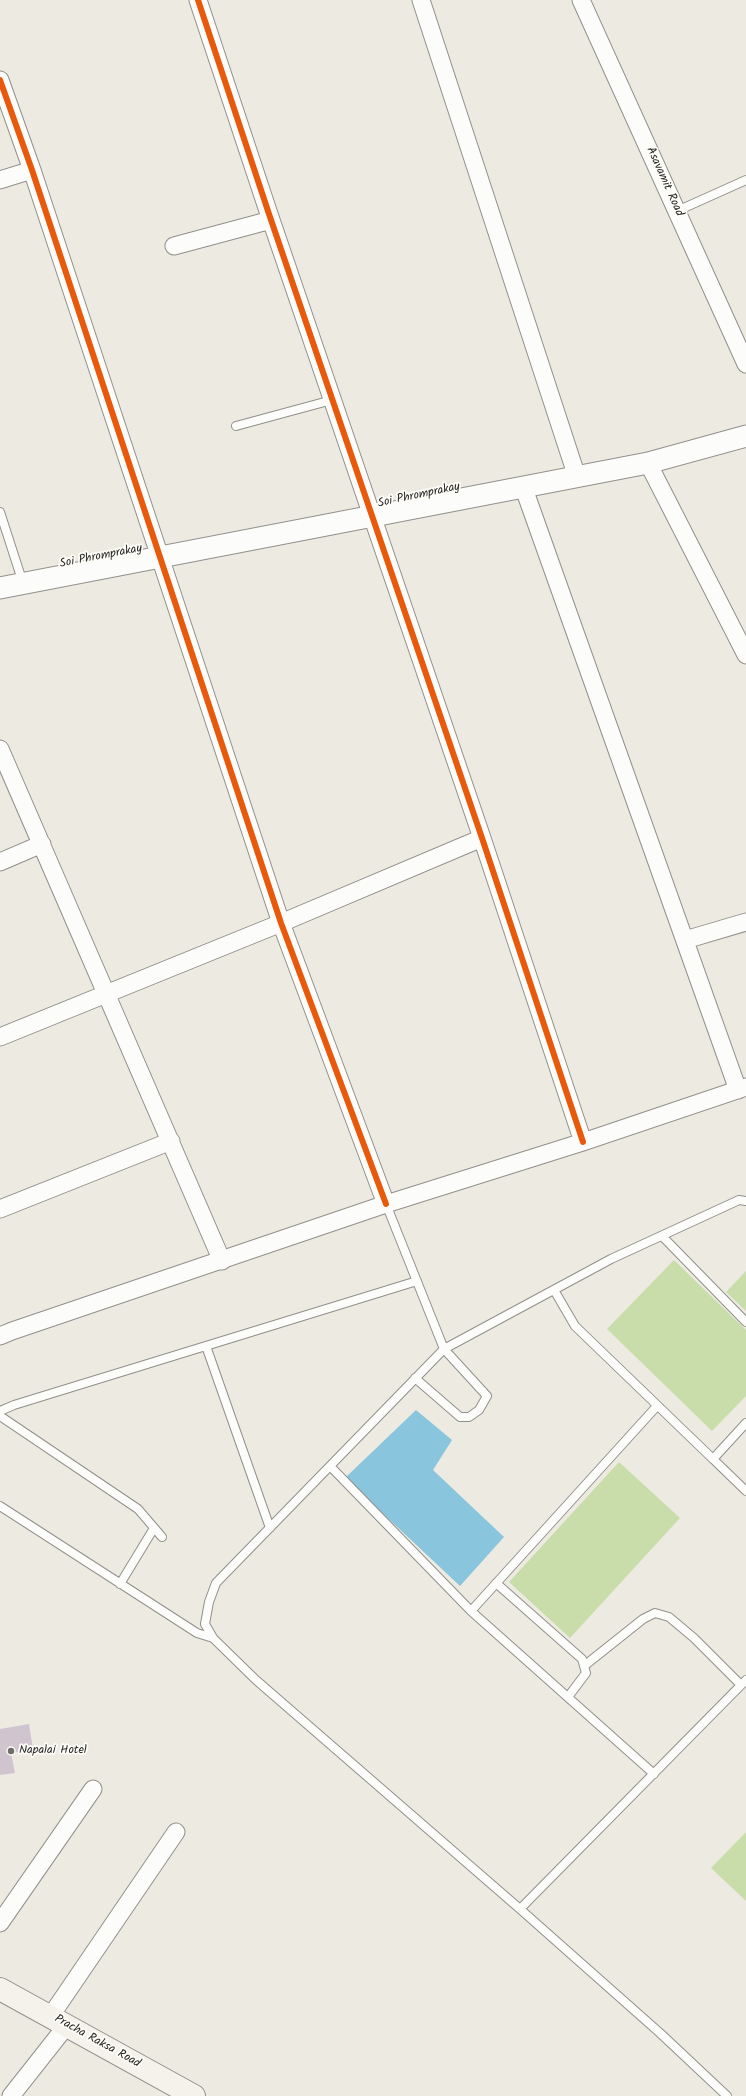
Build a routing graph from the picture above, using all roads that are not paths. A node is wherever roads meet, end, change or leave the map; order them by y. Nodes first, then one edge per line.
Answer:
1 (198, 0) edge
2 (422, 0) edge
3 (582, 0) edge
4 (1, 83) edge
5 (32, 170) junction
6 (0, 180) edge
7 (746, 180) edge
8 (677, 211) junction
9 (271, 220) junction
10 (174, 246) dead end
11 (746, 364) edge
12 (332, 400) junction
13 (236, 426) dead end
14 (746, 436) edge
15 (648, 463) junction
16 (577, 476) junction
17 (523, 486) junction
18 (0, 512) edge
19 (372, 517) junction
20 (160, 557) junction
21 (23, 583) junction
22 (0, 588) edge
23 (746, 655) edge
24 (0, 749) edge
25 (482, 838) junction
26 (42, 844) junction
27 (0, 862) edge
28 (746, 922) edge
29 (281, 923) junction
30 (684, 940) junction
31 (107, 993) junction
32 (0, 1037) edge
33 (742, 1088) edge
34 (171, 1141) junction
35 (583, 1142) junction
36 (746, 1201) edge
37 (386, 1204) junction
38 (0, 1209) edge
39 (662, 1236) junction
40 (222, 1261) junction
41 (417, 1281) junction
42 (554, 1290) junction
43 (746, 1322) edge
44 (0, 1336) edge
45 (206, 1346) junction
46 (444, 1349) junction
47 (416, 1378) junction
48 (657, 1406) junction
49 (0, 1411) edge
50 (0, 1416) edge
51 (746, 1423) edge
52 (713, 1460) junction
53 (330, 1466) junction
54 (746, 1491) edge
55 (0, 1506) edge
56 (154, 1528) junction
57 (270, 1528) junction
58 (162, 1537) dead end
59 (496, 1583) junction
60 (120, 1584) junction
61 (471, 1611) junction
62 (213, 1638) junction
63 (584, 1666) junction
64 (744, 1682) edge
65 (568, 1698) junction
66 (654, 1774) junction
67 (93, 1789) dead end
68 (176, 1832) dead end
69 (520, 1909) junction
70 (0, 1923) edge
71 (0, 1989) edge
72 (58, 2021) junction
73 (11, 2096) edge
74 (194, 2096) edge
75 (726, 2096) edge

1 - 9 street
2 - 16 street
3 - 8 street, Asavamit Road
4 - 5 street
5 - 6 street
5 - 20 street
7 - 8 lane
8 - 11 street, Asavamit Road
9 - 10 street
9 - 12 street
12 - 13 lane
12 - 19 street
14 - 15 street, Soi Phromprakay
15 - 16 street, Soi Phromprakay
15 - 23 street
16 - 17 street, Soi Phromprakay
17 - 19 street, Soi Phromprakay
17 - 30 street
18 - 21 lane
19 - 20 street, Soi Phromprakay
19 - 25 street
20 - 21 street, Soi Phromprakay
20 - 29 street
21 - 22 street, Soi Phromprakay
24 - 26 street
25 - 29 street
25 - 35 street
26 - 27 street
26 - 31 street
28 - 30 street
29 - 31 street
29 - 37 street
30 - 33 street
31 - 32 street
31 - 34 street
33 - 35 street
34 - 38 street
34 - 40 street
35 - 37 street
36 - 39 lane
37 - 40 street
37 - 41 lane
39 - 42 lane
39 - 43 lane
40 - 44 street
41 - 45 lane
41 - 46 lane
42 - 46 lane
42 - 48 lane
45 - 49 lane
45 - 57 lane
46 - 47 lane
46 - 47 lane
47 - 53 lane
48 - 52 lane
48 - 59 lane
50 - 56 lane
51 - 52 lane
52 - 54 lane
53 - 57 lane
53 - 61 lane
55 - 60 lane
56 - 58 lane
56 - 60 lane
57 - 62 lane
59 - 61 lane
59 - 63 lane
60 - 62 lane
61 - 65 lane
62 - 69 lane
63 - 64 lane
63 - 65 lane
64 - 66 lane
65 - 66 lane
66 - 69 lane
67 - 70 street
68 - 72 street
69 - 75 lane
71 - 72 main road, Pracha Raksa Road
72 - 73 street
72 - 74 main road, Pracha Raksa Road

